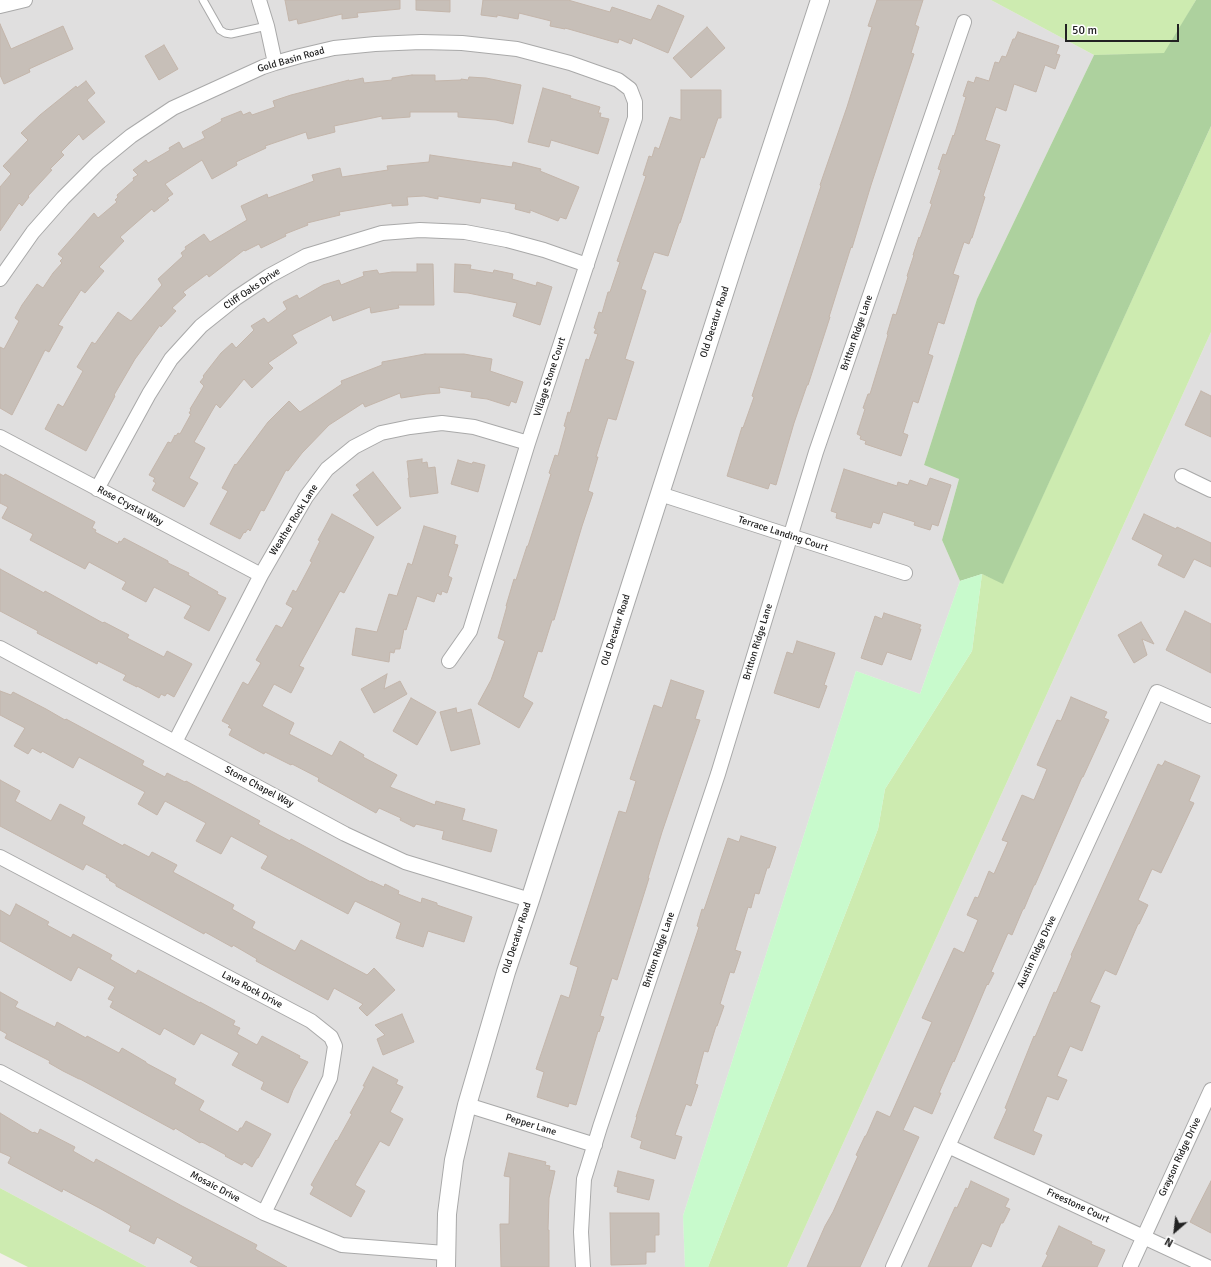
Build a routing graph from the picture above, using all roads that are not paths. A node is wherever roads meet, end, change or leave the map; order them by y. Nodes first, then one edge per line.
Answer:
1 (25, 0) edge
2 (203, 0) edge
3 (259, 0) edge
4 (820, 0) edge
5 (0, 6) edge
6 (964, 22) dead end
7 (267, 26) junction
8 (275, 64) junction
9 (630, 89) joint
10 (587, 265) junction
11 (0, 279) edge
12 (0, 437) edge
13 (528, 444) junction
14 (1182, 476) dead end
15 (97, 488) junction
16 (1211, 490) edge
17 (660, 494) junction
18 (790, 536) junction
19 (905, 573) dead end
20 (261, 575) junction
21 (0, 648) edge
22 (449, 661) dead end
23 (1211, 716) edge
24 (175, 742) junction
25 (0, 857) edge
26 (530, 900) junction
27 (0, 1072) edge
28 (1211, 1090) edge
29 (467, 1105) junction
30 (595, 1144) junction
31 (948, 1146) junction
32 (264, 1213) junction
33 (1143, 1237) junction
34 (446, 1260) edge
35 (583, 1267) edge
36 (893, 1267) edge
37 (1130, 1267) edge
38 (1208, 1267) edge

1 - 5 street
2 - 7 lane
3 - 7 street
4 - 17 street, Old Decatur Road
6 - 18 street, Britton Ridge Lane
7 - 8 street
8 - 9 street, Gold Basin Road
8 - 11 street, Gold Basin Road
9 - 10 street, Village Stone Court
10 - 13 street, Village Stone Court
10 - 15 street, Cliff Oaks Drive
12 - 15 street, Rose Crystal Way
13 - 20 street, Weather Rock Lane
13 - 22 street, Village Stone Court
14 - 16 street
15 - 20 street, Rose Crystal Way
17 - 18 street, Terrace Landing Court
17 - 26 street, Old Decatur Road
18 - 19 street, Terrace Landing Court
18 - 30 street, Britton Ridge Lane
20 - 24 street, Weather Rock Lane
21 - 24 street, Stone Chapel Way
23 - 31 street, Austin Ridge Drive
24 - 26 street, Stone Chapel Way
25 - 32 street, Lava Rock Drive
26 - 29 street, Old Decatur Road
27 - 32 street, Mosaic Drive
28 - 33 street, Grayson Ridge Drive
29 - 30 street, Pepper Lane
29 - 34 street, Old Decatur Road
30 - 35 street, Britton Ridge Lane
31 - 33 street, Freestone Court
31 - 36 street, Austin Ridge Drive
32 - 34 street, Mosaic Drive
33 - 37 street, Grayson Ridge Drive
33 - 38 street, Freestone Court

